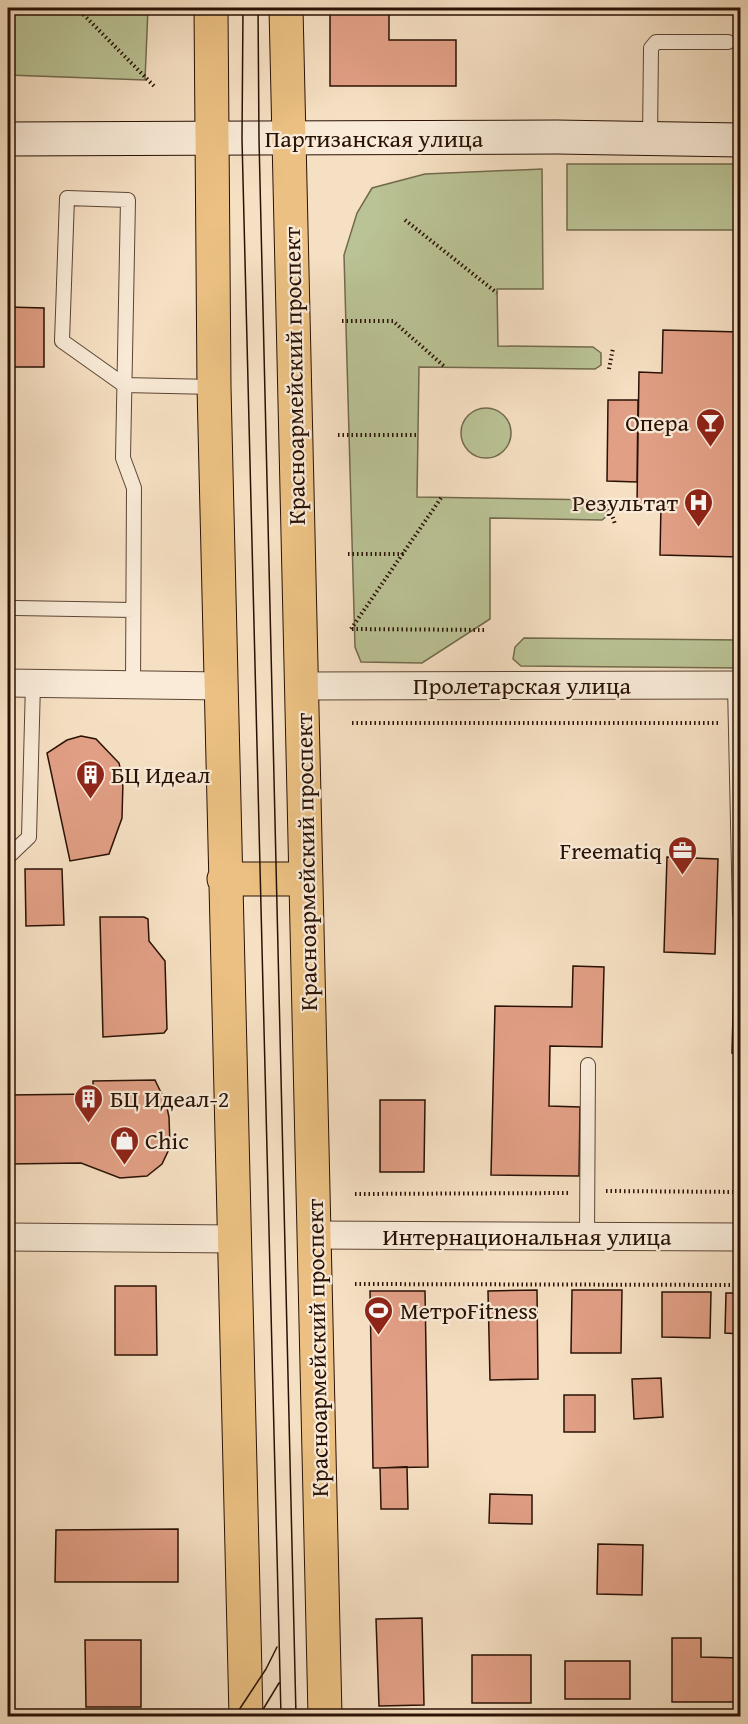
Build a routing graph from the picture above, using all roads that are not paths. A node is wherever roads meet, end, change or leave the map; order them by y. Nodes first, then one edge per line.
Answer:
1 (211, 8) edge
2 (286, 8) edge
3 (728, 42) dead end
4 (210, 138) junction
5 (650, 138) junction
6 (8, 139) edge
7 (288, 139) junction
8 (741, 140) edge
9 (124, 385) junction
10 (214, 387) junction
11 (15, 608) dead end
12 (133, 610) junction
13 (20, 683) edge
14 (738, 685) edge
15 (133, 686) junction
16 (221, 686) junction
17 (303, 686) junction
18 (8, 857) edge
19 (224, 879) junction
20 (306, 879) junction
21 (740, 915) edge
22 (588, 1065) dead end
23 (314, 1235) junction
24 (587, 1236) junction
25 (8, 1237) edge
26 (741, 1237) edge
27 (234, 1239) junction
28 (246, 1716) edge
29 (325, 1716) edge

1 - 4 main road
2 - 7 main road, Красноармейский проспект
3 - 5 lane
4 - 6 main road, Партизанская улица
4 - 7 main road, Партизанская улица
4 - 10 main road
5 - 7 main road, Партизанская улица
5 - 8 main road, Партизанская улица
7 - 17 main road, Красноармейский проспект
9 - 9 lane
9 - 10 lane
9 - 12 lane
10 - 16 main road
11 - 12 lane
12 - 15 lane
13 - 15 street
13 - 18 lane
14 - 17 street, Пролетарская улица
14 - 21 lane
15 - 16 street
16 - 19 main road
17 - 20 main road, Красноармейский проспект
19 - 20 main road
19 - 27 main road
20 - 23 main road, Красноармейский проспект
22 - 24 lane
23 - 24 street, Интернациональная улица
23 - 29 main road, Красноармейский проспект
24 - 26 street, Интернациональная улица
25 - 27 street
27 - 28 main road

